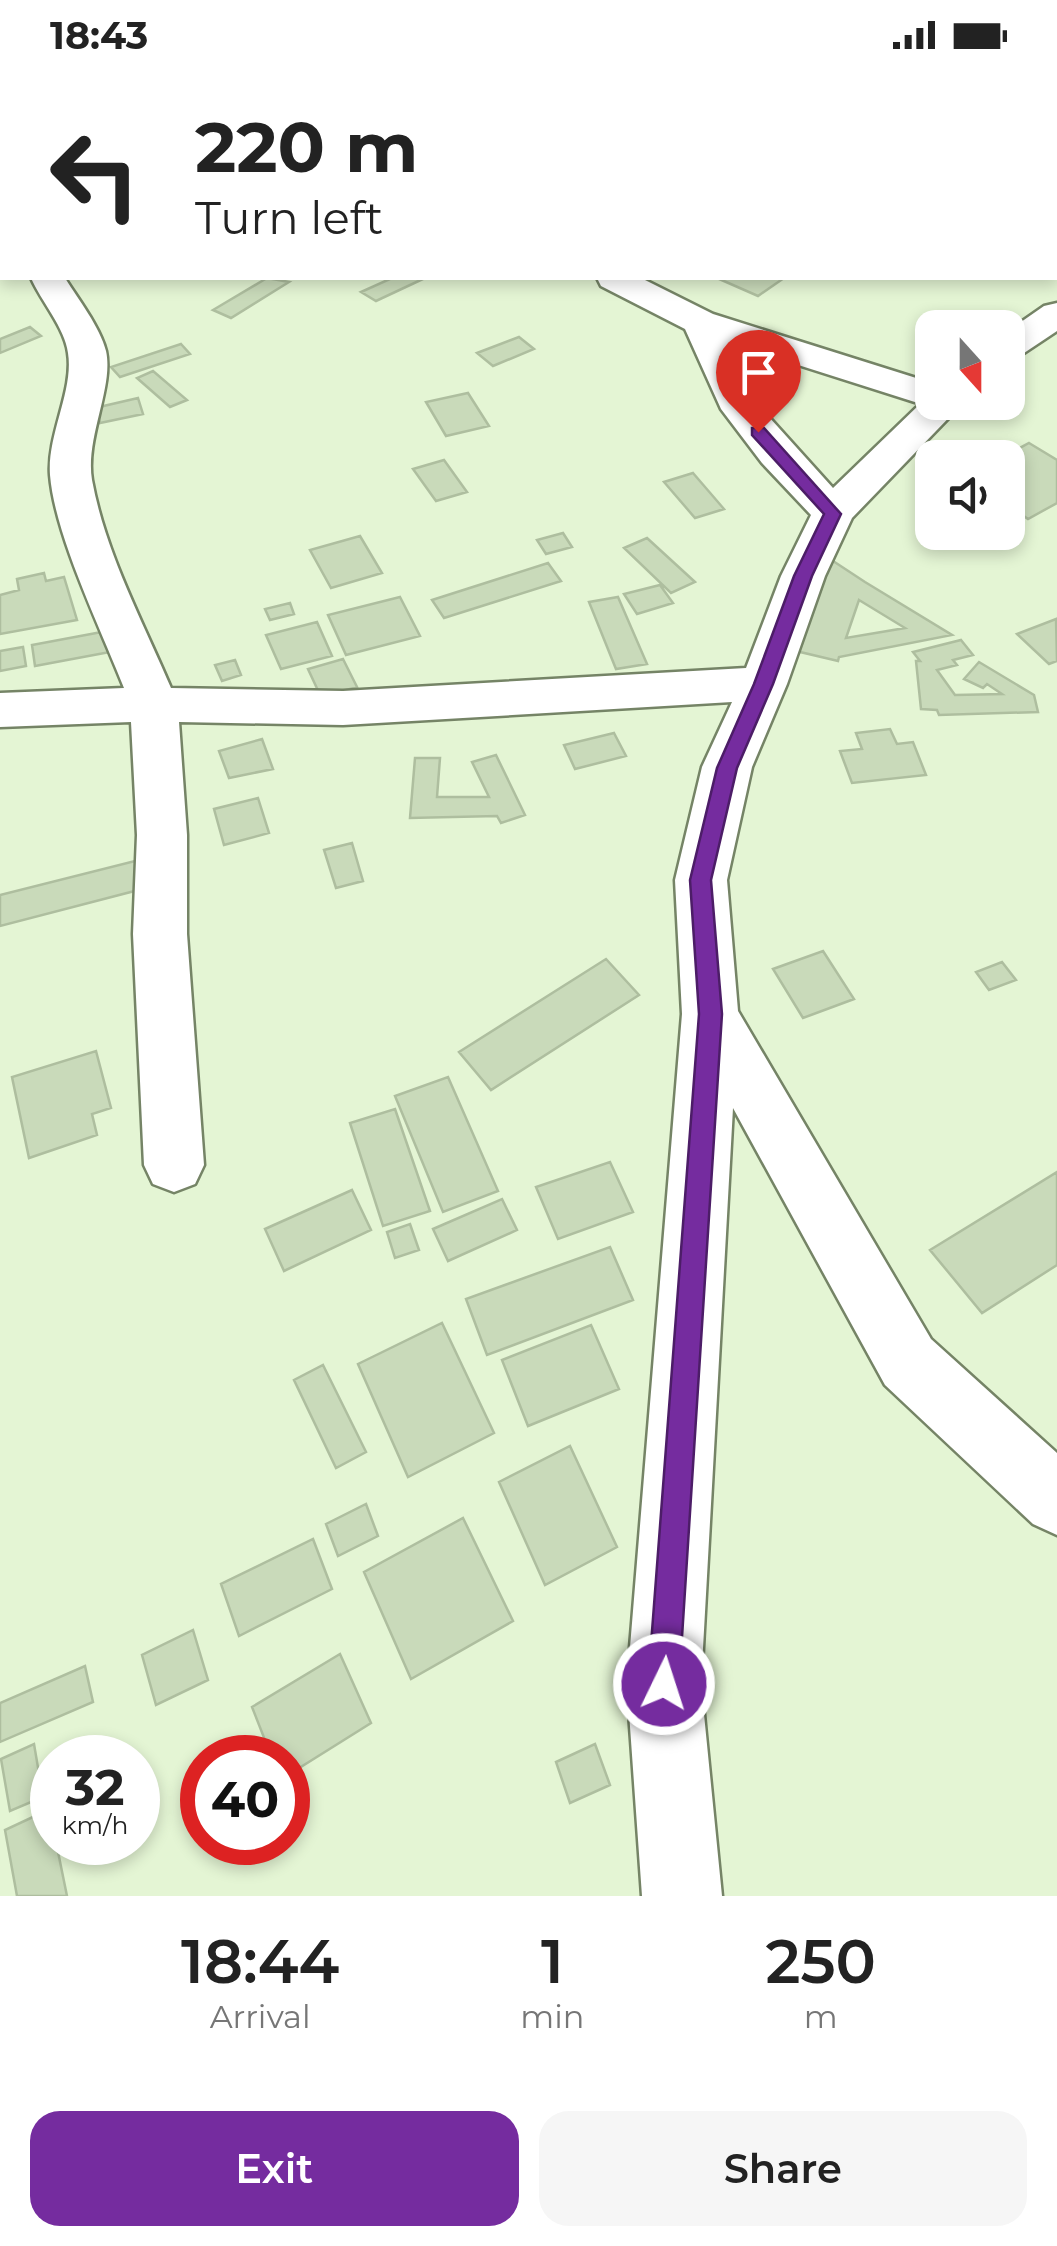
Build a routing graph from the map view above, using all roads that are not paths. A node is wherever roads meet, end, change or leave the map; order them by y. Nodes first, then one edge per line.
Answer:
1 (49, 280) edge
2 (618, 280) edge
3 (1057, 314) edge
4 (700, 322) junction
5 (1025, 336) edge
6 (915, 390) edge
7 (926, 420) edge
8 (833, 514) junction
9 (764, 684) junction
10 (154, 705) junction
11 (0, 710) edge
12 (710, 1014) junction
13 (174, 1165) dead end
14 (1057, 1500) edge
15 (682, 1896) edge

1 - 10 street
2 - 4 street
3 - 5 street
4 - 6 street
4 - 8 street
7 - 8 street
8 - 9 street
9 - 10 street
9 - 12 street
10 - 11 street
10 - 13 street
12 - 14 street
12 - 15 street

